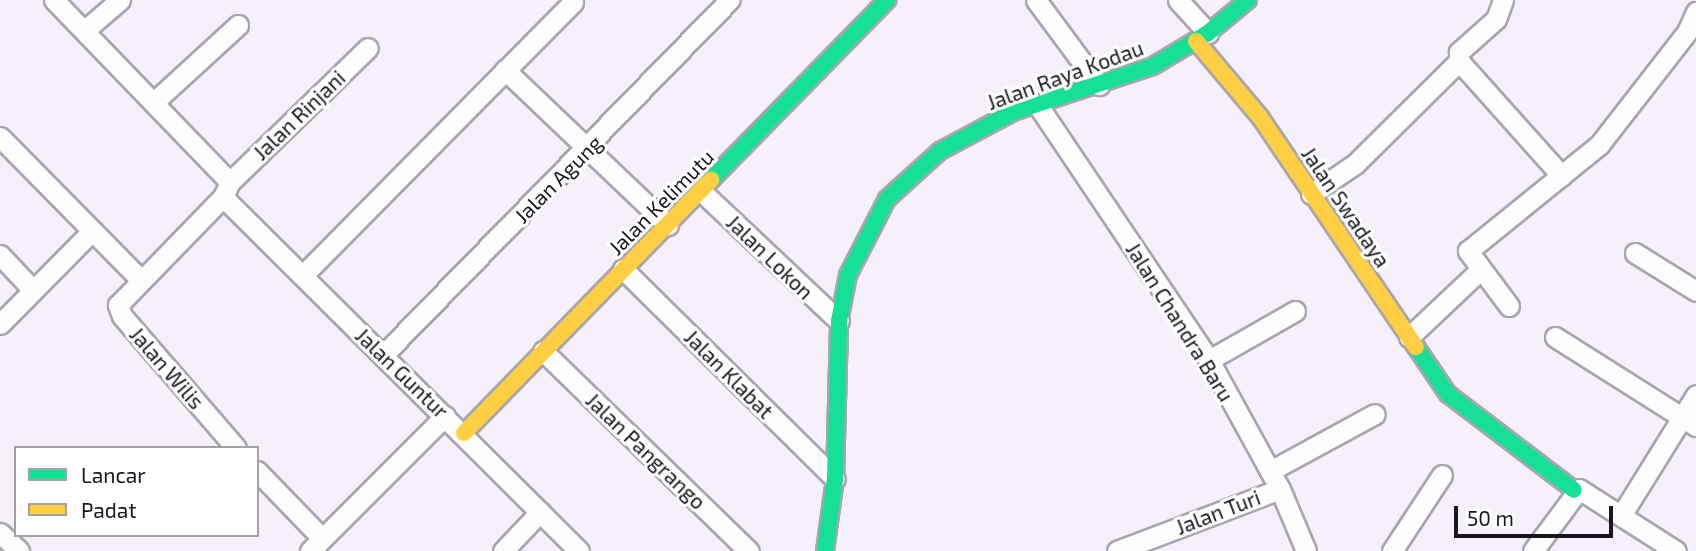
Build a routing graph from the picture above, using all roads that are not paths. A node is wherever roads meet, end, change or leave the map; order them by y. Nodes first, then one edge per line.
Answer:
1 (54, 0) edge
2 (730, 0) edge
3 (887, 0) edge
4 (1036, 0) edge
5 (1178, 0) edge
6 (1248, 0) edge
7 (1503, 0) edge
8 (115, 2) edge
9 (573, 2) dead end
10 (1696, 12) edge
11 (238, 25) dead end
12 (85, 30) junction
13 (1202, 37) junction
14 (368, 48) dead end
15 (1459, 61) junction
16 (505, 70) junction
17 (1099, 85) junction
18 (154, 102) junction
19 (1037, 104) junction
20 (0, 137) edge
21 (587, 150) junction
22 (1562, 176) junction
23 (227, 190) junction
24 (702, 192) junction
25 (1311, 194) junction
26 (668, 225) junction
27 (92, 231) junction
28 (1635, 253) dead end
29 (0, 255) edge
30 (623, 269) junction
31 (1479, 271) junction
32 (303, 275) junction
33 (139, 278) junction
34 (33, 290) junction
35 (1696, 291) edge
36 (1509, 306) dead end
37 (1295, 311) dead end
38 (839, 321) junction
39 (0, 324) edge
40 (1409, 337) junction
41 (1555, 337) dead end
42 (543, 351) junction
43 (383, 355) junction
44 (1209, 360) junction
45 (1696, 396) edge
46 (1375, 414) dead end
47 (445, 416) junction
48 (1689, 421) edge
49 (464, 433) junction
50 (234, 446) edge
51 (1270, 471) junction
52 (259, 474) edge
53 (1442, 475) dead end
54 (835, 479) junction
55 (1280, 489) junction
56 (1576, 490) junction
57 (540, 512) junction
58 (1622, 514) junction
59 (0, 533) edge
60 (1167, 542) edge
61 (316, 545) edge
62 (16, 550) edge
63 (1670, 550) edge
64 (503, 551) edge
65 (579, 551) edge
66 (749, 551) edge
67 (825, 551) edge
68 (1117, 551) edge
69 (1306, 551) edge
70 (1392, 551) edge
71 (1533, 551) edge

1 - 12 street, Jalan Guntur
2 - 21 street, Jalan Agung
3 - 24 street, Jalan Kelimutu
4 - 17 street
5 - 13 street
6 - 13 street, Jalan Raya Kodau
7 - 15 street
8 - 12 street
9 - 16 street
10 - 22 street
11 - 18 street
12 - 18 street, Jalan Guntur
13 - 17 street, Jalan Raya Kodau
13 - 25 street, Jalan Swadaya
14 - 23 street, Jalan Rinjani
15 - 22 street
15 - 25 street
16 - 21 street
16 - 32 street
17 - 19 street, Jalan Raya Kodau
18 - 23 street, Jalan Guntur
19 - 38 street, Jalan Raya Kodau
19 - 44 street, Jalan Chandra Baru
20 - 27 street
21 - 26 street
21 - 43 street, Jalan Agung
22 - 31 street
23 - 32 street, Jalan Guntur
23 - 33 street, Jalan Wilis
24 - 26 street, Jalan Kelimutu
24 - 38 street, Jalan Lokon
25 - 40 street, Jalan Swadaya
26 - 30 street, Jalan Kelimutu
27 - 33 street
27 - 34 street
28 - 35 street
29 - 34 street
30 - 42 street, Jalan Kelimutu
30 - 54 street, Jalan Klabat
31 - 36 street
31 - 40 street
32 - 43 street, Jalan Guntur
33 - 50 street, Jalan Wilis
34 - 39 street
37 - 44 street
38 - 54 street, Jalan Raya Kodau
40 - 56 street, Jalan Swadaya
41 - 48 street
42 - 49 street, Jalan Kelimutu
42 - 66 street, Jalan Pangrango
43 - 47 street, Jalan Guntur
44 - 51 street, Jalan Chandra Baru
45 - 48 street
46 - 51 street
47 - 49 street, Jalan Guntur
47 - 61 street
48 - 58 street
49 - 57 street, Jalan Guntur
51 - 55 street, Jalan Chandra Baru
52 - 61 street
53 - 70 street
54 - 67 street, Jalan Raya Kodau
55 - 60 street, Jalan Turi
55 - 69 street, Jalan Chandra Baru
56 - 58 street
56 - 71 street
57 - 64 street
57 - 65 street, Jalan Guntur
58 - 63 street
59 - 62 street
60 - 68 street, Jalan Turi

